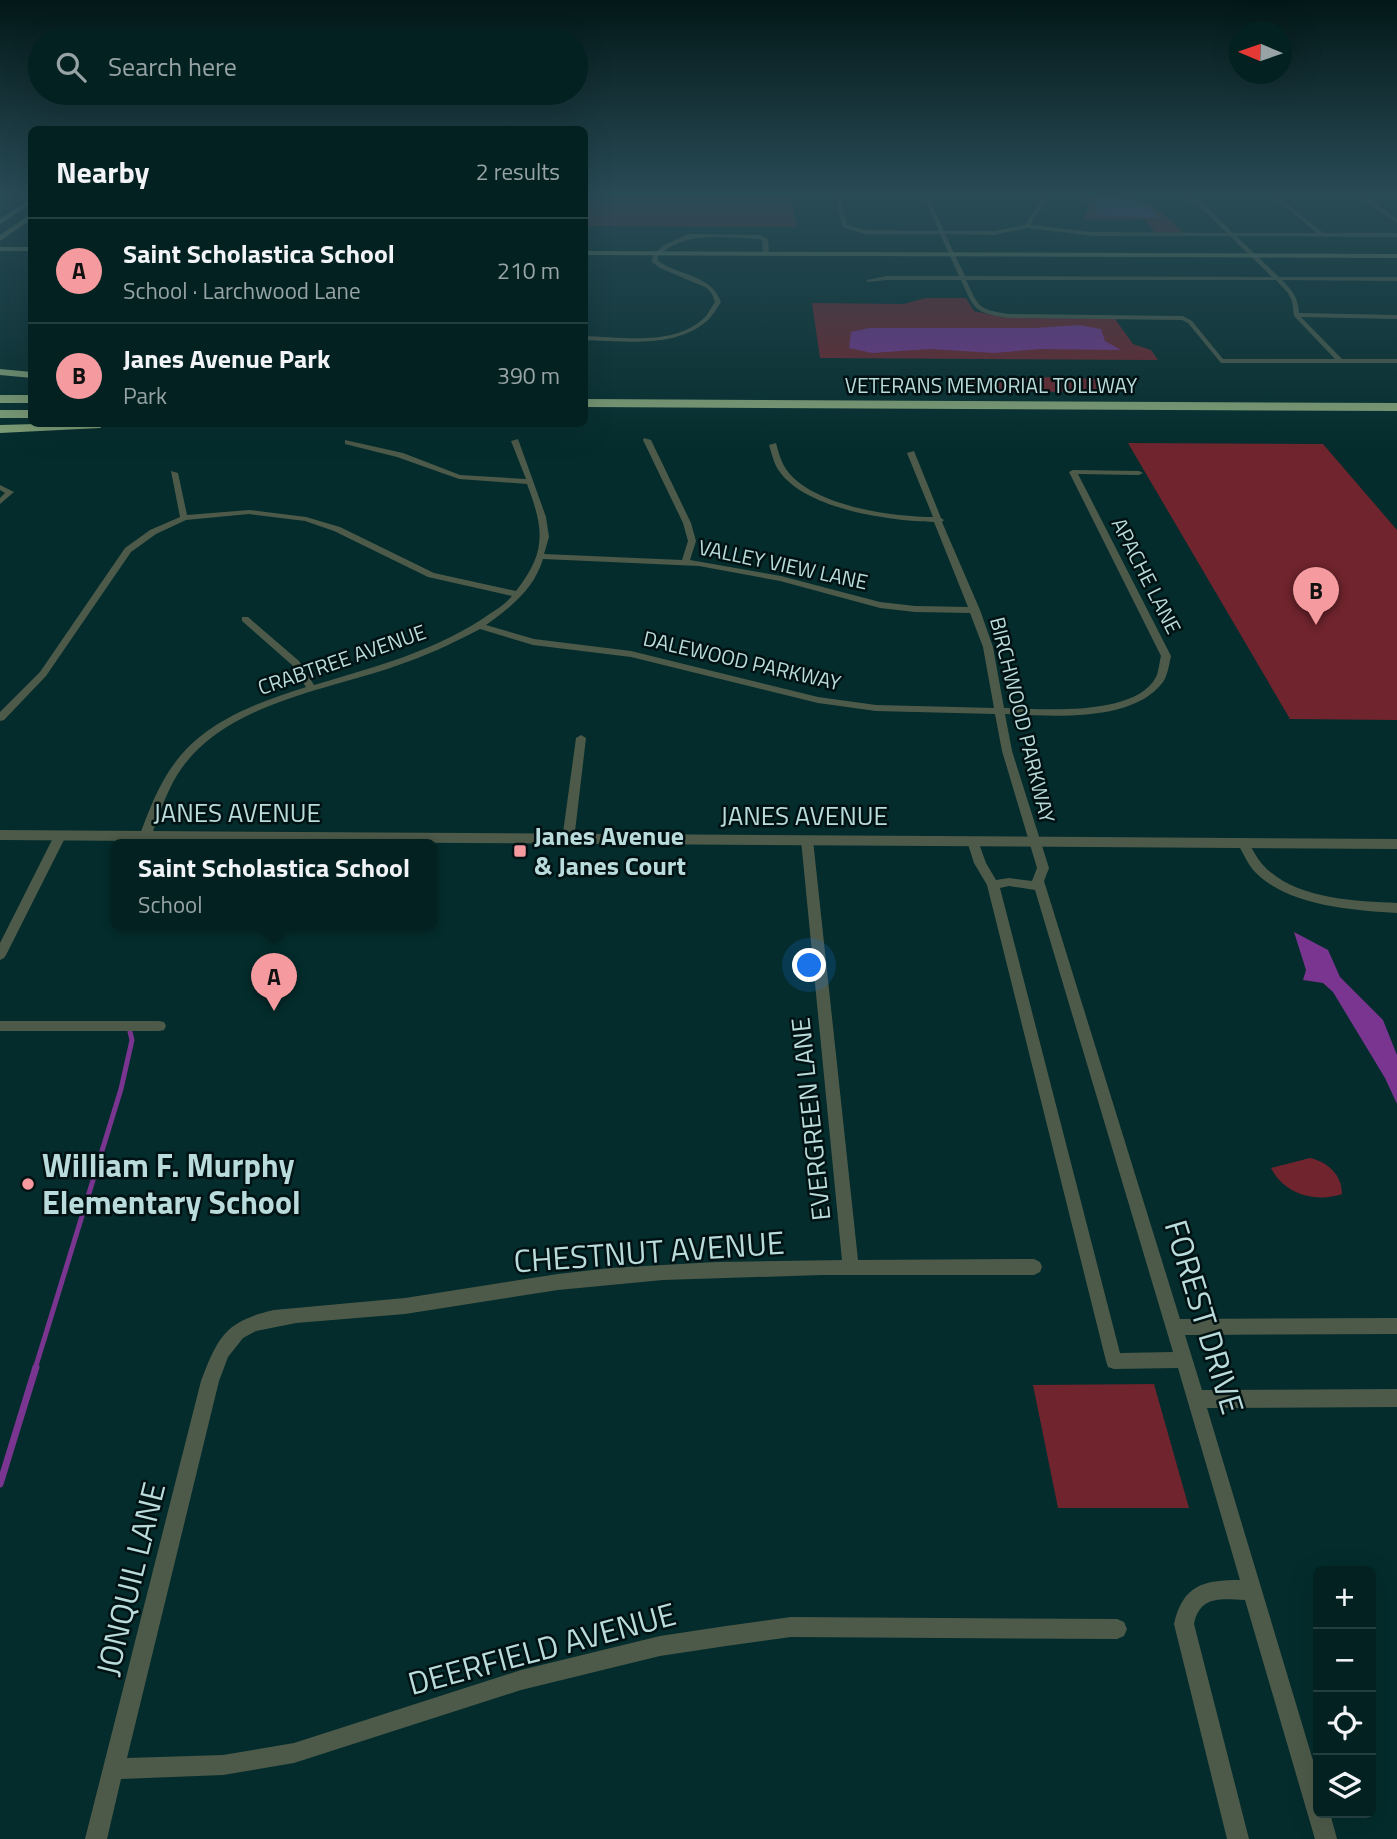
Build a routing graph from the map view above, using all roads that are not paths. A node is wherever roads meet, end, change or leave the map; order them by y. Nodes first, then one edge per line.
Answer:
1 (697, 281) edge
2 (963, 281) edge
3 (1279, 281) edge
4 (1296, 315) junction
5 (1397, 317) edge
6 (588, 338) edge
7 (1340, 361) junction
8 (1397, 361) edge
9 (0, 372) edge
10 (28, 375) edge
11 (0, 399) edge
12 (28, 399) edge
13 (588, 403) edge
14 (1397, 407) edge
15 (0, 414) edge
16 (28, 414) edge
17 (680, 417) dead end
18 (707, 418) dead end
19 (721, 418) dead end
20 (1397, 420) edge
21 (40, 427) edge
22 (0, 429) edge
23 (647, 440) dead end
24 (515, 441) dead end
25 (348, 442) dead end
26 (773, 445) dead end
27 (911, 453) dead end
28 (1139, 472) dead end
29 (174, 473) dead end
30 (528, 482) junction
31 (0, 487) edge
32 (0, 502) edge
33 (184, 518) junction
34 (940, 520) junction
35 (541, 556) junction
36 (685, 562) junction
37 (517, 594) junction
38 (975, 610) junction
39 (246, 619) dead end
40 (479, 626) junction
41 (312, 689) junction
42 (999, 711) junction
43 (0, 718) edge
44 (581, 738) dead end
45 (0, 835) edge
46 (60, 836) junction
47 (145, 837) junction
48 (427, 839) edge
49 (437, 839) edge
50 (568, 840) junction
51 (807, 840) junction
52 (973, 841) junction
53 (1035, 841) junction
54 (1244, 843) junction
55 (1397, 844) edge
56 (993, 885) junction
57 (1040, 886) junction
58 (1397, 908) edge
59 (0, 955) edge
60 (0, 1026) edge
61 (159, 1027) dead end
62 (1034, 1267) dead end
63 (850, 1269) junction
64 (1397, 1326) edge
65 (1175, 1327) junction
66 (232, 1336) joint
67 (1185, 1360) junction
68 (1397, 1398) edge
69 (1196, 1399) junction
70 (1251, 1590) junction
71 (1117, 1629) dead end
72 (114, 1769) junction
73 (1313, 1795) edge
74 (1320, 1818) edge
75 (96, 1839) edge
76 (1238, 1839) edge
77 (1326, 1839) edge

1 - 6 street
2 - 7 street
3 - 4 street
4 - 5 street
4 - 7 street
7 - 8 street
9 - 10 highway
11 - 12 highway
13 - 14 highway, VETERANS MEMORIAL TOLLWAY
15 - 16 highway
17 - 18 highway
19 - 20 highway, VETERANS MEMORIAL TOLLWAY
21 - 22 highway
23 - 36 street
24 - 30 street, CRABTREE AVENUE
25 - 30 street
26 - 34 street
27 - 34 street, BIRCHWOOD PARKWAY
28 - 42 street, APACHE LANE
29 - 33 street
30 - 35 street, CRABTREE AVENUE
31 - 32 street
33 - 37 street
33 - 43 street
34 - 38 street, BIRCHWOOD PARKWAY
35 - 36 street, VALLEY VIEW LANE
35 - 37 street, CRABTREE AVENUE
36 - 38 street, VALLEY VIEW LANE
37 - 40 street, CRABTREE AVENUE
38 - 42 street, BIRCHWOOD PARKWAY
39 - 41 street
40 - 41 street, CRABTREE AVENUE
40 - 42 street, DALEWOOD PARKWAY
41 - 47 street, CRABTREE AVENUE
42 - 53 street, BIRCHWOOD PARKWAY
44 - 50 street
45 - 46 street, JANES AVENUE
46 - 47 street, JANES AVENUE
46 - 59 street
47 - 48 street, JANES AVENUE
49 - 50 street, JANES AVENUE
50 - 51 street, JANES AVENUE
51 - 52 street, JANES AVENUE
51 - 63 street, EVERGREEN LANE
52 - 53 street, JANES AVENUE
52 - 56 street
53 - 54 street, JANES AVENUE
53 - 57 street, FOREST DRIVE
54 - 55 street, JANES AVENUE
54 - 58 street
56 - 57 street
56 - 67 street
57 - 65 street, FOREST DRIVE
60 - 61 street
62 - 63 street, CHESTNUT AVENUE
63 - 66 street, CHESTNUT AVENUE
64 - 65 street
65 - 67 street, FOREST DRIVE
66 - 72 street, JONQUIL LANE
67 - 69 street, FOREST DRIVE
68 - 69 street
69 - 70 street, FOREST DRIVE
70 - 73 street, FOREST DRIVE
70 - 76 street
71 - 72 street, DEERFIELD AVENUE
72 - 75 street, JONQUIL LANE
74 - 77 street, FOREST DRIVE

